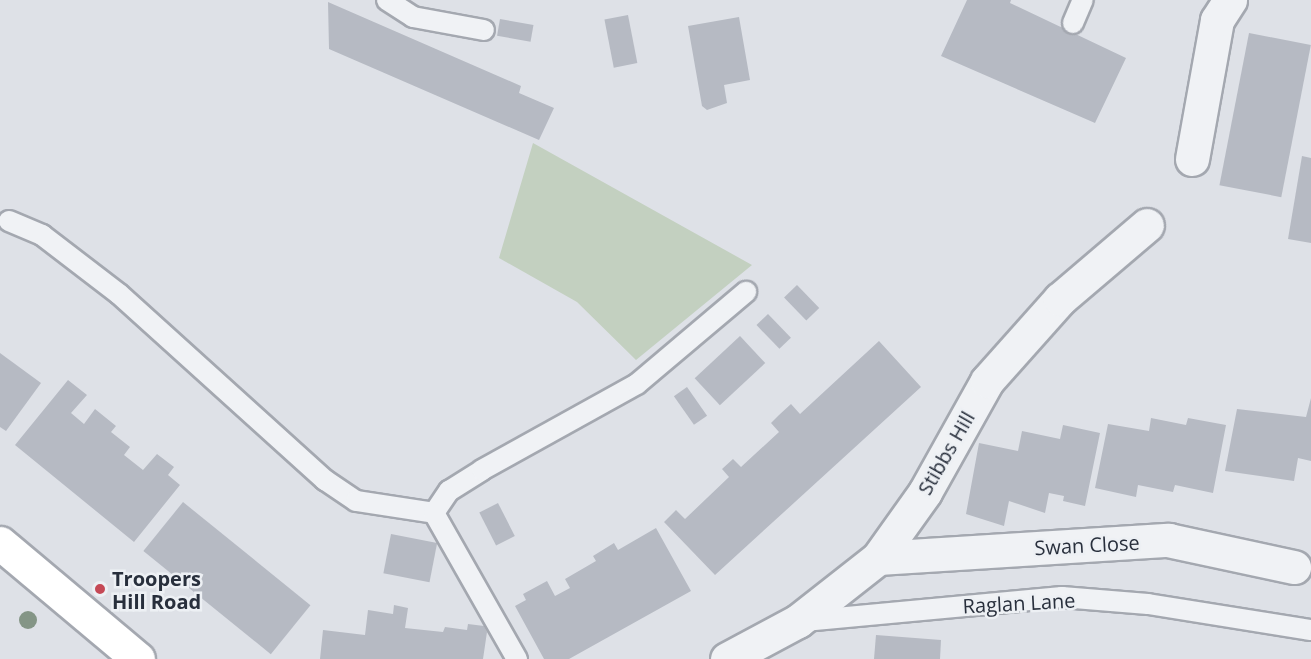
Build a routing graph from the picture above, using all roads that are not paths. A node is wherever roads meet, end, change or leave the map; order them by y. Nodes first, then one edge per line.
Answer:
1 (387, 0) edge
2 (1083, 0) edge
3 (1230, 0) edge
4 (1073, 23) dead end
5 (484, 30) dead end
6 (1192, 159) dead end
7 (9, 221) dead end
8 (1147, 225) dead end
9 (746, 292) dead end
10 (434, 513) junction
11 (0, 543) edge
12 (878, 558) junction
13 (1294, 567) dead end
14 (798, 621) junction
15 (1311, 630) edge
16 (138, 659) edge
17 (516, 659) edge
18 (727, 659) edge

1 - 5 lane
2 - 4 lane
3 - 6 street
7 - 10 lane
8 - 12 street, Stibbs Hill
9 - 10 lane
10 - 17 lane
11 - 16 main road
12 - 13 street, Swan Close
12 - 14 street, Stibbs Hill
14 - 15 lane, Raglan Lane
14 - 18 street, Stibbs Hill

